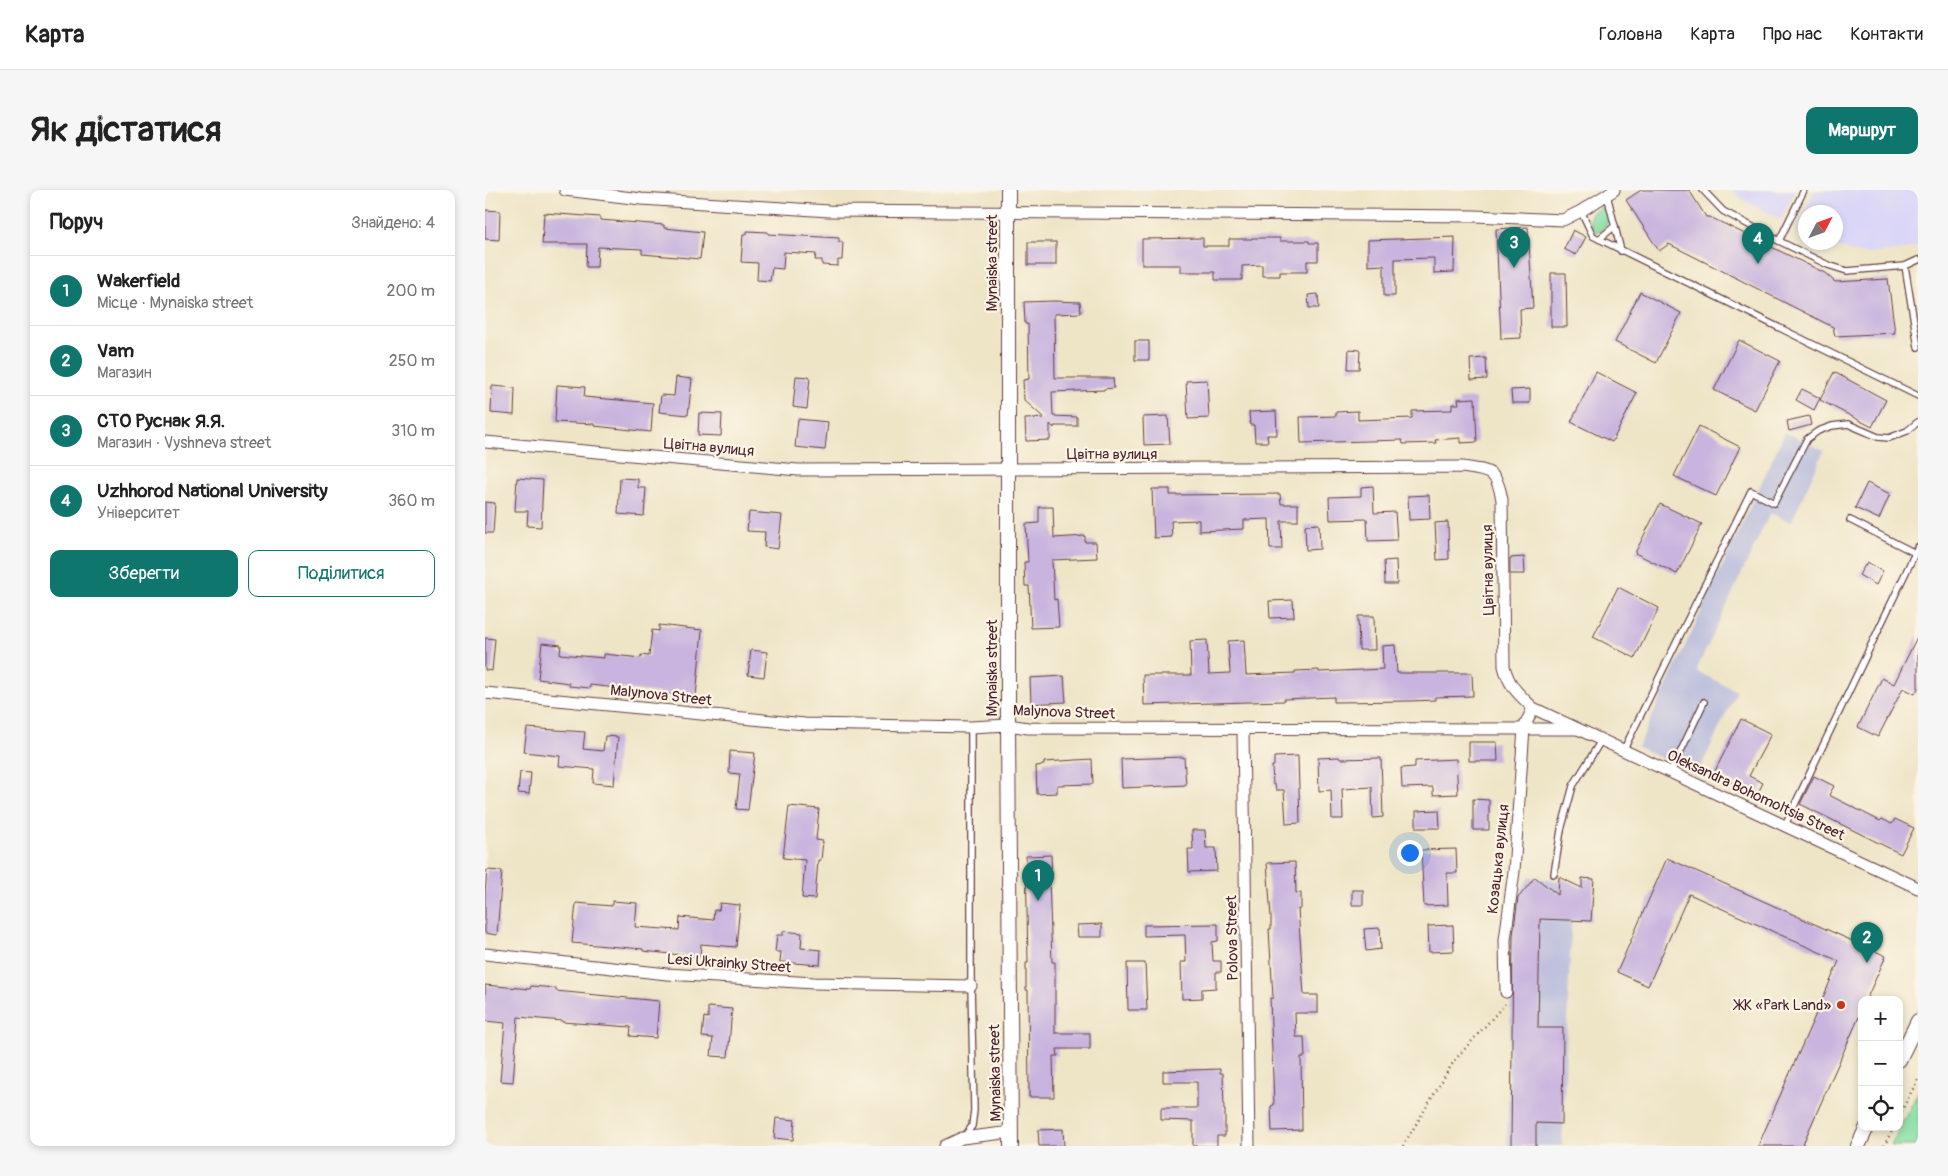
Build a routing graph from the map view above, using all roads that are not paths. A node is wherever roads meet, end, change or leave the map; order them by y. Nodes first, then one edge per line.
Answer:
1 (565, 190) edge
2 (1008, 190) edge
3 (1703, 190) edge
4 (1804, 190) edge
5 (1611, 192) edge
6 (1581, 211) junction
7 (1008, 212) junction
8 (1615, 226) junction
9 (1599, 239) junction
10 (1779, 242) junction
11 (1621, 251) junction
12 (1918, 260) edge
13 (1905, 266) junction
14 (1918, 347) edge
15 (1918, 396) edge
16 (1918, 422) edge
17 (485, 442) edge
18 (1009, 470) junction
19 (1849, 520) dead end
20 (1917, 550) edge
21 (485, 693) edge
22 (1704, 702) dead end
23 (1533, 708) junction
24 (1008, 725) junction
25 (971, 727) junction
26 (1524, 728) junction
27 (1581, 729) junction
28 (1243, 730) junction
29 (1602, 739) junction
30 (1623, 750) junction
31 (1671, 772) junction
32 (1785, 825) junction
33 (1554, 874) dead end
34 (1918, 888) edge
35 (485, 954) edge
36 (971, 986) junction
37 (1506, 992) road end
38 (1918, 1021) edge
39 (1903, 1052) edge
40 (1865, 1131) edge
41 (962, 1138) junction
42 (1011, 1139) edge
43 (945, 1146) edge
44 (1249, 1146) edge
45 (1858, 1146) edge

1 - 7 street
2 - 7 street, Mynaiska street
3 - 10 lane
4 - 10 lane
5 - 6 street
5 - 8 lane
6 - 7 street
6 - 9 lane
7 - 18 street, Mynaiska street
8 - 9 lane
8 - 11 lane
9 - 11 lane
10 - 13 lane
11 - 15 lane
12 - 13 lane
13 - 14 lane
16 - 30 lane
17 - 18 street, Цвітна вулиця
18 - 23 street, Цвітна вулиця
18 - 24 street, Mynaiska street
19 - 20 lane
20 - 32 lane
21 - 25 street, Malynova Street
22 - 31 lane
23 - 26 street
23 - 27 street, Oleksandra Bohomoltsia Street
24 - 25 street, Malynova Street
24 - 28 street, Malynova Street
24 - 42 street, Mynaiska street
25 - 36 lane
26 - 27 street, Malynova Street
26 - 28 street, Malynova Street
26 - 37 street, Козацька вулиця
27 - 29 street, Oleksandra Bohomoltsia Street
28 - 44 street, Polova Street
29 - 30 street, Oleksandra Bohomoltsia Street
29 - 33 lane
30 - 31 street, Oleksandra Bohomoltsia Street
31 - 32 street, Oleksandra Bohomoltsia Street
32 - 34 street, Oleksandra Bohomoltsia Street
35 - 36 street, Lesi Ukrainky Street
36 - 41 lane
38 - 39 street
40 - 45 street
41 - 42 street
41 - 43 street

